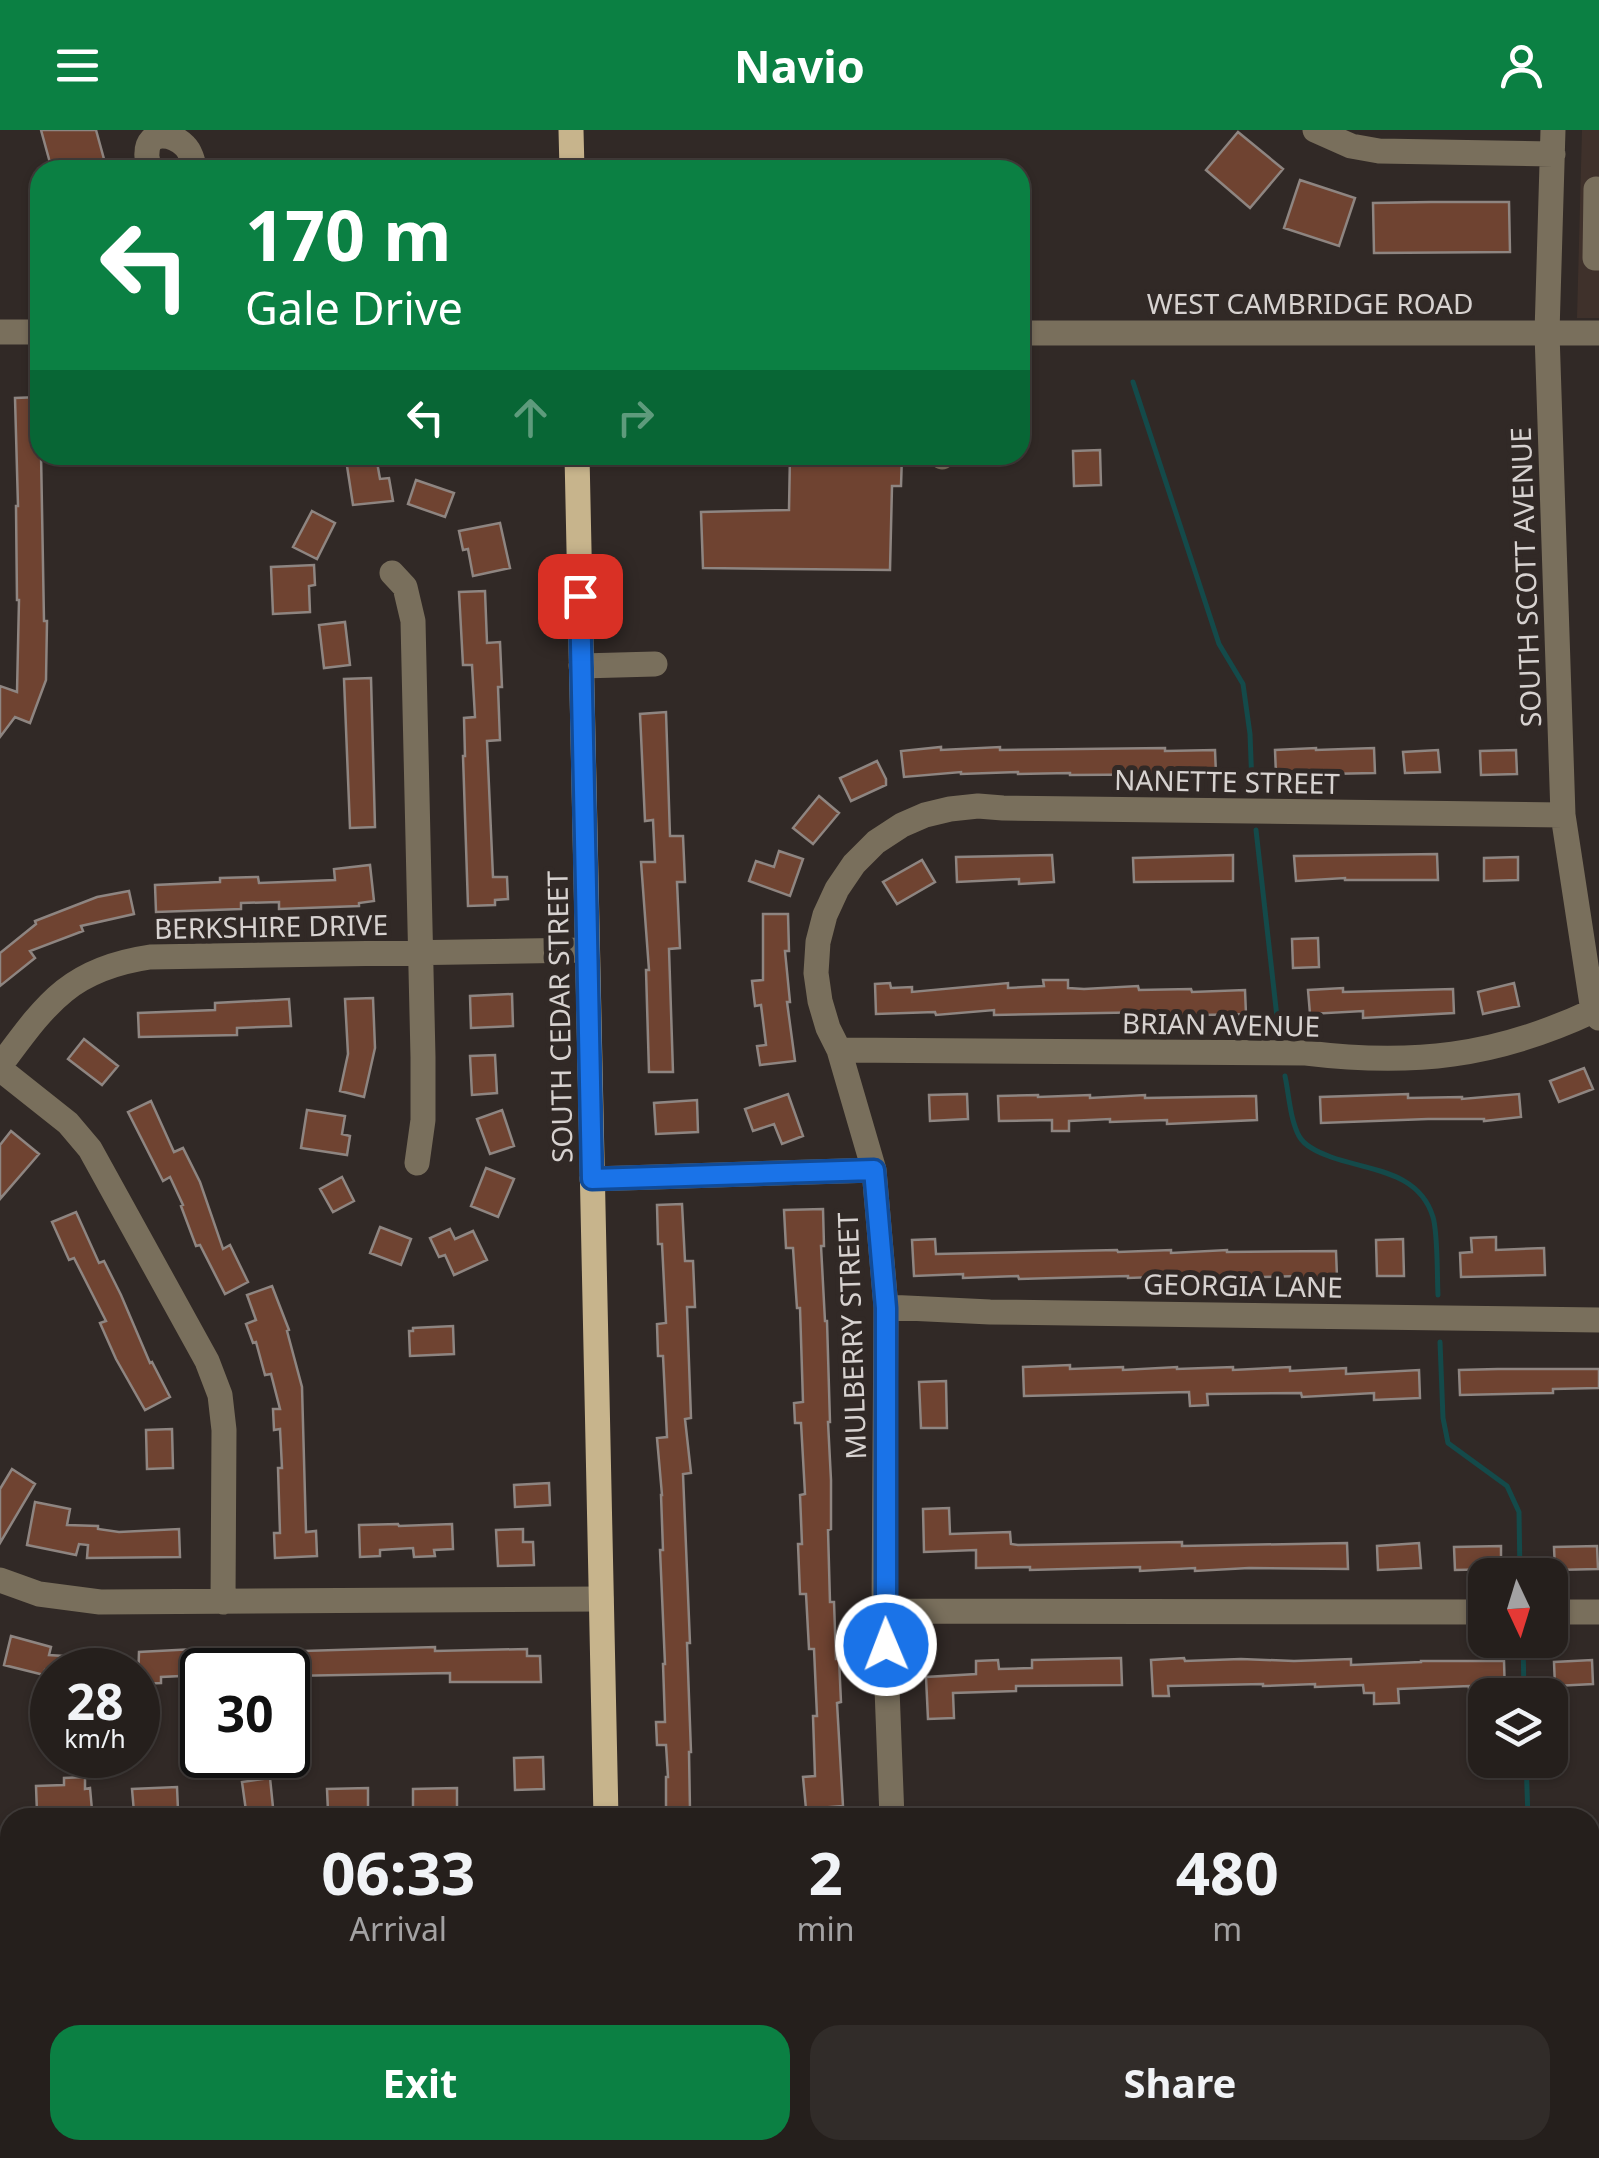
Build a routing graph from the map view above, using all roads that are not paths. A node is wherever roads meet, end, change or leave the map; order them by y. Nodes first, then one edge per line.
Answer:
1 (571, 130) edge
2 (1315, 130) edge
3 (1553, 142) edge
4 (147, 160) edge
5 (192, 160) edge
6 (572, 160) edge
7 (1596, 189) dead end
8 (1599, 258) edge
9 (0, 332) edge
10 (30, 332) edge
11 (1030, 333) edge
12 (1546, 334) junction
13 (1599, 334) edge
14 (577, 465) edge
15 (392, 573) dead end
16 (654, 664) dead end
17 (581, 666) junction
18 (1562, 815) junction
19 (895, 829) joint
20 (588, 950) junction
21 (420, 952) junction
22 (1596, 1015) edge
23 (839, 1050) junction
24 (0, 1068) edge
25 (417, 1164) dead end
26 (874, 1170) junction
27 (592, 1179) junction
28 (886, 1308) junction
29 (1599, 1320) edge
30 (0, 1580) edge
31 (601, 1600) junction
32 (223, 1602) junction
33 (884, 1611) junction
34 (1468, 1612) edge
35 (1568, 1612) edge
36 (1599, 1612) edge
37 (606, 1808) edge
38 (892, 1808) edge

1 - 6 main road
2 - 3 street
3 - 12 street, SOUTH SCOTT AVENUE
4 - 5 street
7 - 8 street
9 - 10 street
11 - 12 street, WEST CAMBRIDGE ROAD
12 - 13 street, WEST CAMBRIDGE ROAD
12 - 18 street, SOUTH SCOTT AVENUE
14 - 17 main road, SOUTH CEDAR STREET
15 - 21 street
16 - 17 street
17 - 20 main road, SOUTH CEDAR STREET
18 - 19 street, NANETTE STREET
18 - 22 street, SOUTH SCOTT AVENUE
19 - 23 street, MULBERRY STREET
20 - 21 street, BERKSHIRE DRIVE
20 - 27 main road, SOUTH CEDAR STREET
21 - 24 street, BERKSHIRE DRIVE
21 - 25 street
22 - 23 street, BRIAN AVENUE
23 - 26 street, MULBERRY STREET
24 - 32 street
26 - 27 street
26 - 28 street, MULBERRY STREET
27 - 31 main road, SOUTH CEDAR STREET
28 - 29 street, GEORGIA LANE
28 - 33 street, MULBERRY STREET
30 - 32 street
31 - 32 street
31 - 37 main road, SOUTH CEDAR STREET
33 - 34 street
33 - 38 street, MULBERRY STREET
35 - 36 street

